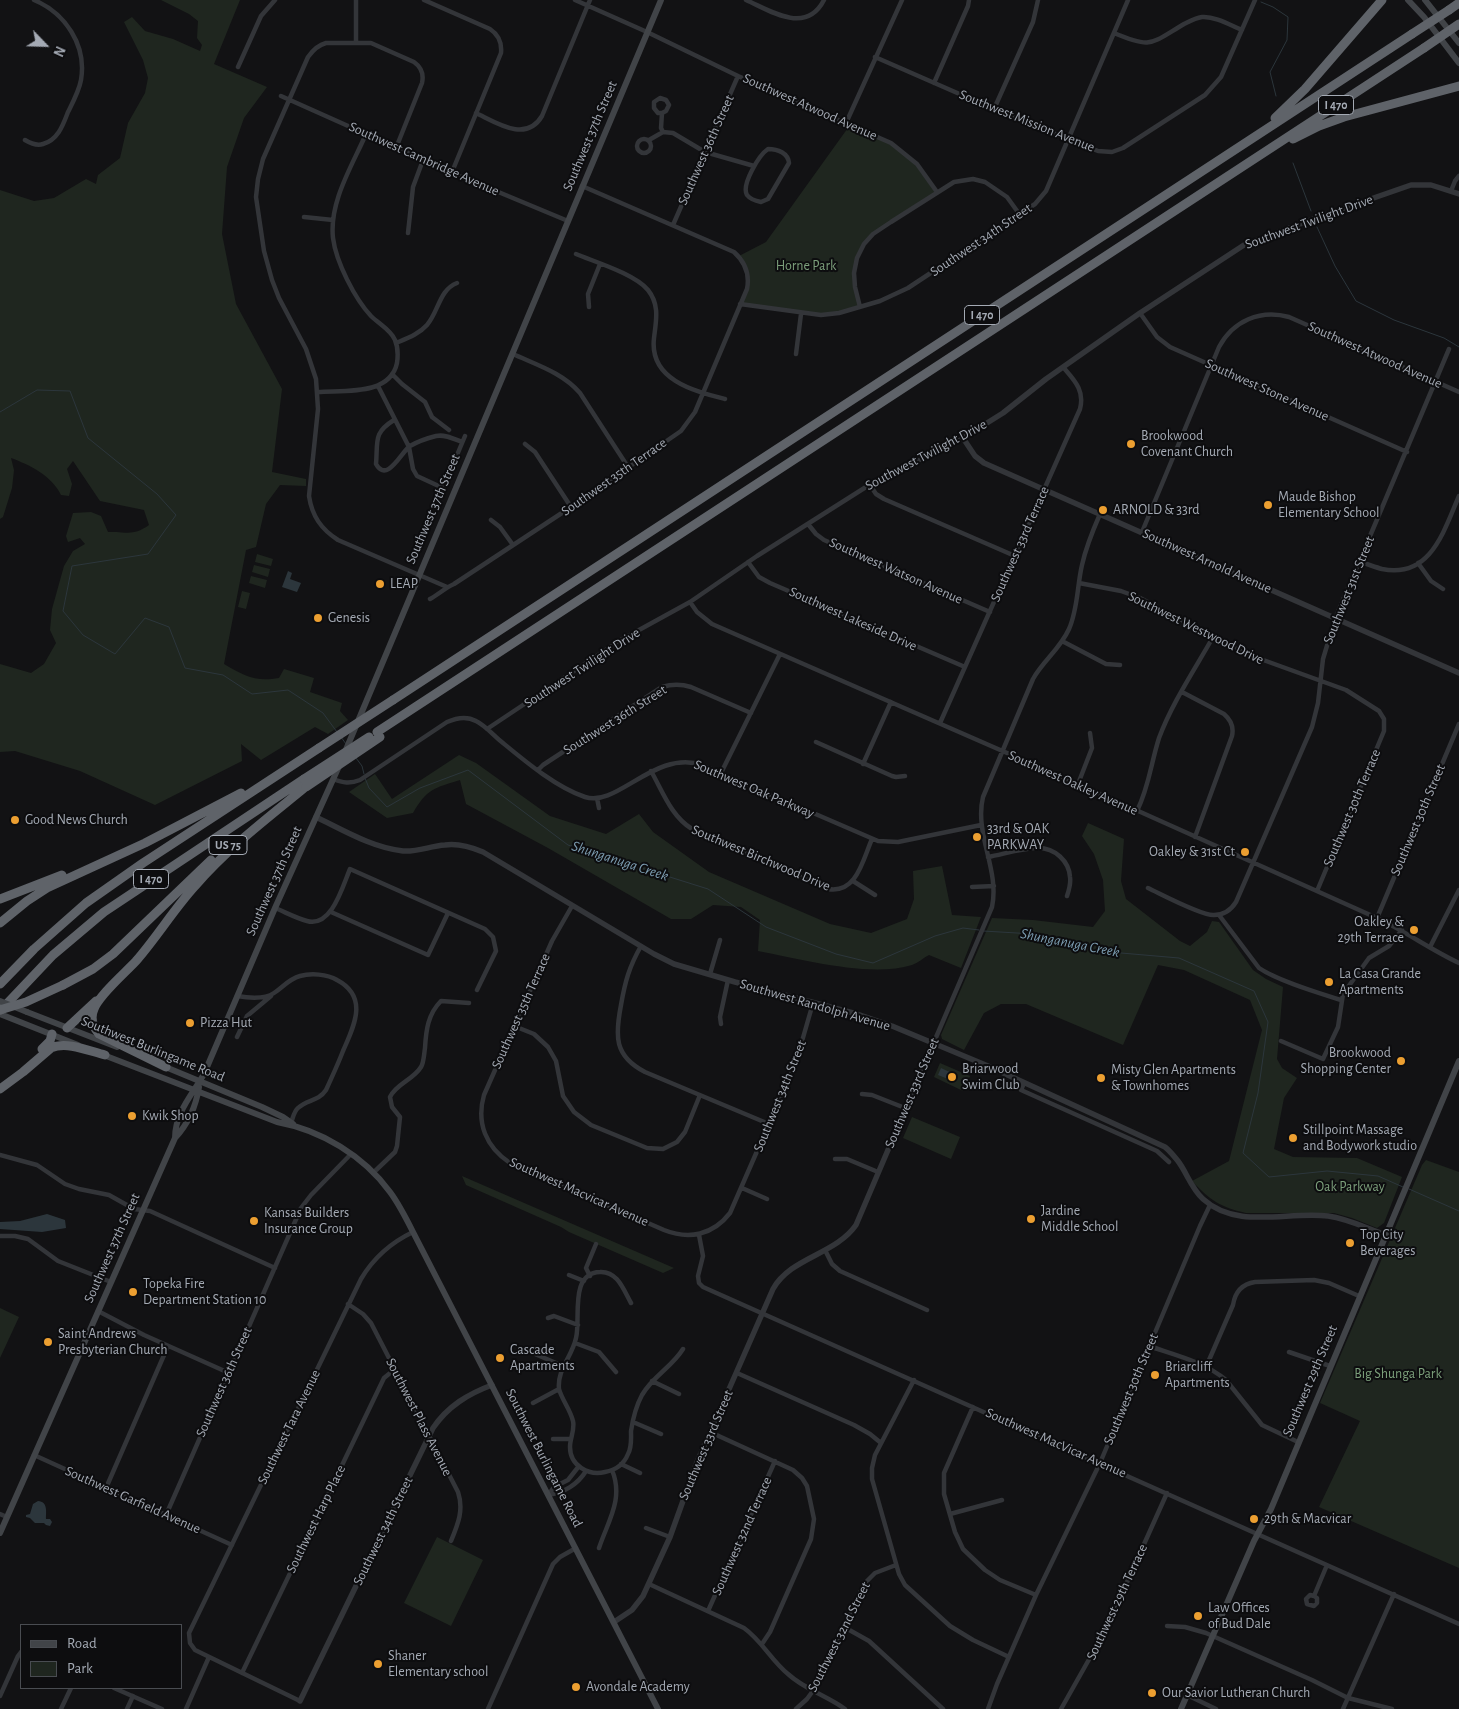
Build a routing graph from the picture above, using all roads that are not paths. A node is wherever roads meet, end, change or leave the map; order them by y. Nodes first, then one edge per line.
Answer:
1 (34, 0) edge
2 (275, 0) edge
3 (356, 0) edge
4 (424, 0) edge
5 (575, 0) edge
6 (590, 0) edge
7 (661, 0) edge
8 (746, 0) edge
9 (824, 0) edge
10 (902, 0) edge
11 (969, 0) edge
12 (1038, 0) edge
13 (1128, 0) edge
14 (1254, 0) edge
15 (1382, 0) edge
16 (1408, 0) edge
17 (1425, 0) edge
18 (1459, 3) edge
19 (588, 6) junction
20 (1459, 24) edge
21 (1242, 30) junction
22 (647, 32) junction
23 (1114, 33) junction
24 (356, 42) junction
25 (1459, 43) edge
26 (876, 57) junction
27 (1459, 63) edge
28 (238, 67) dead end
29 (738, 76) junction
30 (934, 83) junction
31 (1459, 86) edge
32 (281, 96) dead end
33 (290, 100) junction
34 (994, 109) junction
35 (662, 113) dead end
36 (476, 114) junction
37 (846, 123) junction
38 (663, 132) junction
39 (366, 134) junction
40 (1069, 139) junction
41 (25, 140) dead end
42 (649, 140) dead end
43 (1239, 147) junction
44 (396, 148) junction
45 (705, 152) junction
46 (423, 160) junction
47 (1249, 162) junction
48 (754, 166) junction
49 (452, 172) junction
50 (1459, 176) edge
51 (582, 186) junction
52 (1451, 191) junction
53 (937, 192) junction
54 (1459, 194) edge
55 (1020, 215) junction
56 (304, 217) dead end
57 (333, 220) junction
58 (568, 221) junction
59 (673, 225) junction
60 (408, 233) dead end
61 (576, 254) dead end
62 (600, 264) junction
63 (458, 283) dead end
64 (740, 304) junction
65 (589, 307) dead end
66 (860, 307) junction
67 (1140, 313) junction
68 (801, 314) junction
69 (396, 343) junction
70 (1449, 349) dead end
71 (513, 354) junction
72 (796, 354) dead end
73 (1212, 366) junction
74 (1063, 367) junction
75 (392, 374) junction
76 (1436, 382) junction
77 (378, 386) junction
78 (318, 392) junction
79 (1459, 392) edge
80 (703, 394) junction
81 (726, 399) dead end
82 (394, 420) junction
83 (449, 430) dead end
84 (465, 436) dead end
85 (964, 438) junction
86 (462, 442) junction
87 (525, 444) dead end
88 (408, 447) junction
89 (1407, 452) junction
90 (628, 467) junction
91 (870, 485) junction
92 (443, 488) junction
93 (1045, 490) junction
94 (1459, 496) edge
95 (439, 498) dead end
96 (572, 507) junction
97 (1100, 514) junction
98 (491, 520) dead end
99 (808, 524) junction
100 (1142, 532) junction
101 (514, 545) junction
102 (1014, 556) junction
103 (748, 562) junction
104 (1360, 562) junction
105 (1418, 563) junction
106 (418, 576) junction
107 (1079, 584) junction
108 (447, 587) junction
109 (1443, 589) dead end
110 (430, 599) dead end
111 (690, 602) junction
112 (990, 612) junction
113 (1335, 619) junction
114 (1213, 637) junction
115 (1062, 641) junction
116 (780, 654) junction
117 (1120, 665) dead end
118 (965, 667) junction
119 (1459, 673) edge
120 (1321, 680) junction
121 (1182, 692) junction
122 (891, 702) junction
123 (751, 713) junction
124 (940, 723) junction
125 (1384, 724) joint
126 (1459, 724) edge
127 (487, 729) junction
128 (1090, 733) dead end
129 (816, 742) dead end
130 (1002, 751) junction
131 (863, 764) junction
132 (538, 770) junction
133 (651, 771) junction
134 (721, 773) junction
135 (905, 776) dead end
136 (334, 778) junction
137 (1078, 784) junction
138 (304, 785) junction
139 (256, 788) junction
140 (597, 798) junction
141 (599, 808) dead end
142 (1137, 811) junction
143 (316, 817) junction
144 (981, 825) junction
145 (159, 835) junction
146 (1194, 837) junction
147 (872, 839) junction
148 (988, 857) junction
149 (1254, 863) junction
150 (853, 881) junction
151 (994, 886) junction
152 (972, 887) dead end
153 (1148, 888) dead end
154 (1459, 890) edge
155 (1317, 891) junction
156 (875, 895) dead end
157 (1067, 896) dead end
158 (0, 899) edge
159 (572, 906) junction
160 (275, 908) junction
161 (331, 912) junction
162 (448, 913) junction
163 (1219, 915) junction
164 (1377, 918) junction
165 (0, 923) edge
166 (1402, 930) junction
167 (720, 940) dead end
168 (641, 946) junction
169 (1430, 946) junction
170 (1459, 963) edge
171 (710, 974) junction
172 (728, 980) junction
173 (0, 984) edge
174 (477, 990) dead end
175 (274, 994) junction
176 (102, 996) junction
177 (237, 996) junction
178 (1342, 1000) junction
179 (0, 1001) edge
180 (469, 1003) dead end
181 (813, 1003) junction
182 (0, 1012) edge
183 (44, 1018) junction
184 (721, 1024) dead end
185 (514, 1026) junction
186 (67, 1028) junction
187 (52, 1034) junction
188 (237, 1037) dead end
189 (1282, 1041) dead end
190 (934, 1042) junction
191 (105, 1055) junction
192 (1459, 1061) edge
193 (166, 1067) junction
194 (200, 1081) junction
195 (1024, 1083) junction
196 (0, 1084) edge
197 (0, 1089) edge
198 (196, 1090) junction
199 (862, 1094) dead end
200 (700, 1095) junction
201 (905, 1108) junction
202 (1095, 1114) junction
203 (481, 1120) joint
204 (1092, 1122) junction
205 (292, 1124) junction
206 (769, 1124) junction
207 (1141, 1134) junction
208 (1138, 1142) junction
209 (351, 1154) junction
210 (0, 1155) edge
211 (835, 1159) dead end
212 (1170, 1162) dead end
213 (878, 1172) junction
214 (373, 1173) junction
215 (742, 1188) junction
216 (767, 1199) dead end
217 (1210, 1205) junction
218 (143, 1210) junction
219 (413, 1232) junction
220 (1386, 1234) junction
221 (699, 1235) junction
222 (0, 1236) edge
223 (596, 1244) dead end
224 (825, 1250) junction
225 (275, 1268) junction
226 (569, 1275) dead end
227 (590, 1276) junction
228 (584, 1281) junction
229 (111, 1282) junction
230 (1359, 1296) junction
231 (631, 1303) dead end
232 (348, 1304) junction
233 (927, 1310) dead end
234 (98, 1312) junction
235 (763, 1313) junction
236 (548, 1318) dead end
237 (578, 1325) junction
238 (575, 1343) junction
239 (168, 1346) junction
240 (1149, 1346) junction
241 (683, 1350) dead end
242 (1289, 1352) dead end
243 (534, 1354) dead end
244 (563, 1366) junction
245 (1330, 1366) junction
246 (1206, 1368) junction
247 (395, 1369) junction
248 (616, 1372) dead end
249 (228, 1373) junction
250 (737, 1373) junction
251 (914, 1380) junction
252 (652, 1381) junction
253 (492, 1385) junction
254 (560, 1389) junction
255 (679, 1394) dead end
256 (533, 1403) dead end
257 (974, 1407) junction
258 (633, 1422) junction
259 (710, 1432) junction
260 (661, 1434) dead end
261 (429, 1436) junction
262 (553, 1439) dead end
263 (571, 1439) junction
264 (1298, 1442) junction
265 (881, 1443) junction
266 (34, 1456) junction
267 (775, 1461) junction
268 (1100, 1463) junction
269 (621, 1464) junction
270 (579, 1466) junction
271 (612, 1470) junction
272 (586, 1471) junction
273 (640, 1473) dead end
274 (106, 1488) junction
275 (1167, 1493) junction
276 (548, 1495) junction
277 (1002, 1500) dead end
278 (0, 1514) edge
279 (950, 1514) junction
280 (166, 1515) junction
281 (7, 1517) junction
282 (646, 1528) dead end
283 (0, 1532) edge
284 (1259, 1533) junction
285 (670, 1537) junction
286 (451, 1541) dead end
287 (232, 1545) junction
288 (576, 1548) junction
289 (599, 1548) dead end
290 (896, 1565) junction
291 (1328, 1565) junction
292 (649, 1584) junction
293 (1394, 1594) junction
294 (1036, 1596) junction
295 (1314, 1596) dead end
296 (708, 1611) junction
297 (614, 1622) junction
298 (1459, 1624) edge
299 (1167, 1626) dead end
300 (844, 1627) junction
301 (1213, 1636) junction
302 (762, 1644) junction
303 (20, 1653) edge
304 (209, 1657) junction
305 (1009, 1657) junction
306 (242, 1673) junction
307 (71, 1689) edge
308 (116, 1689) edge
309 (1, 1690) edge
310 (814, 1690) junction
311 (0, 1696) edge
312 (133, 1696) junction
313 (1187, 1696) junction
314 (1348, 1698) junction
315 (300, 1701) joint
316 (61, 1709) edge
317 (127, 1709) edge
318 (162, 1709) edge
319 (186, 1709) edge
320 (488, 1709) edge
321 (658, 1709) edge
322 (796, 1709) edge
323 (845, 1709) edge
324 (943, 1709) edge
325 (988, 1709) edge
326 (1061, 1709) edge
327 (1181, 1709) edge
328 (1216, 1709) edge
329 (1343, 1709) edge
330 (1392, 1709) edge

1 - 41 street
2 - 28 street
3 - 24 street
4 - 36 street
5 - 19 street, Southwest Atwood Avenue
6 - 19 street
7 - 22 main road, Southwest 37th Street
8 - 9 street
10 - 26 street
11 - 30 street
12 - 34 street
13 - 23 street, Southwest 34th Street
14 - 21 street
15 - 43 highway
16 - 27 main road
17 - 25 main road
18 - 43 highway, I 470, bridge
19 - 22 street, Southwest Atwood Avenue
19 - 36 street
20 - 47 highway, I 470, bridge
21 - 23 street
21 - 40 street, Southwest Mission Avenue
22 - 29 street, Southwest Atwood Avenue
22 - 51 main road, Southwest 37th Street
23 - 40 street, Southwest 34th Street
24 - 33 street
24 - 44 street
26 - 30 street, Southwest Mission Avenue
26 - 37 street
29 - 37 street, Southwest Atwood Avenue
29 - 45 street, Southwest 36th Street
30 - 34 street, Southwest Mission Avenue
31 - 47 highway
32 - 33 street, Southwest Cambridge Avenue
33 - 39 street, Southwest Cambridge Avenue
33 - 78 street
34 - 40 street, Southwest Mission Avenue
35 - 38 street
36 - 49 street
37 - 53 street, Southwest Atwood Avenue
38 - 42 street
38 - 45 street
39 - 44 street, Southwest Cambridge Avenue
39 - 57 street
40 - 55 street, Southwest 34th Street
43 - 139 highway, I 470, bridge
44 - 46 street, Southwest Cambridge Avenue
45 - 48 street
45 - 59 street, Southwest 36th Street
46 - 49 street, Southwest Cambridge Avenue
46 - 60 street
47 - 138 highway, I 470, bridge
48 - 48 street
49 - 58 street, Southwest Cambridge Avenue
50 - 52 street
51 - 58 main road, Southwest 37th Street
51 - 59 street
52 - 54 street, Southwest Twilight Drive
52 - 67 street, Southwest Twilight Drive
53 - 55 street
53 - 66 street
55 - 66 street, Southwest 34th Street
56 - 57 street
57 - 69 street
58 - 71 main road, Southwest 37th Street
59 - 64 street, Southwest 35th Terrace
61 - 62 street
62 - 65 street
62 - 80 street
63 - 69 street
64 - 68 street, Southwest 34th Street
64 - 80 street, Southwest 35th Terrace
66 - 68 street, Southwest 34th Street
67 - 73 street, Southwest Stone Avenue
67 - 74 street, Southwest Twilight Drive
68 - 72 street
69 - 75 street
70 - 76 street, Southwest 31st Street
71 - 90 street
71 - 106 main road, Southwest 37th Street
73 - 76 street, Southwest Atwood Avenue
73 - 89 street, Southwest Stone Avenue
73 - 100 street
74 - 85 street, Southwest Twilight Drive
74 - 93 street, Southwest 33rd Terrace
75 - 77 street
75 - 83 street
76 - 79 street, Southwest Atwood Avenue
76 - 89 street, Southwest 31st Street
77 - 78 street
77 - 82 street
78 - 106 street
80 - 81 street
80 - 90 street, Southwest 35th Terrace
82 - 88 street
82 - 88 street
84 - 86 street
85 - 91 street, Southwest Twilight Drive
85 - 93 street, Southwest Arnold Avenue
86 - 88 street
86 - 92 street
87 - 96 street
88 - 92 street
89 - 104 street, Southwest 31st Street
90 - 96 street, Southwest 35th Terrace
91 - 99 street, Southwest Twilight Drive
91 - 102 street
92 - 95 street
93 - 97 street, Southwest Arnold Avenue
93 - 102 street, Southwest 33rd Terrace
94 - 105 street
96 - 101 street, Southwest 35th Terrace
97 - 100 street, Southwest Arnold Avenue
97 - 107 street, Southwest 33rd Street
98 - 101 street
99 - 103 street, Southwest Twilight Drive
99 - 112 street, Southwest Watson Avenue
100 - 113 street, Southwest Arnold Avenue
101 - 108 street, Southwest 35th Terrace
102 - 112 street, Southwest 33rd Terrace
103 - 111 street, Southwest Twilight Drive
103 - 118 street, Southwest Lakeside Drive
104 - 105 street
104 - 113 street, Southwest 31st Street
105 - 109 street
106 - 108 street
106 - 136 main road, Southwest 37th Street
107 - 114 street, Southwest Westwood Drive
107 - 115 street, Southwest 33rd Street
108 - 110 street, Southwest 35th Terrace
111 - 116 street, Southwest Oakley Avenue
111 - 127 street, Southwest Twilight Drive
112 - 118 street, Southwest 33rd Terrace
113 - 119 street, Southwest Arnold Avenue
113 - 120 street, Southwest 31st Street
114 - 120 street, Southwest Westwood Drive
114 - 121 street
115 - 117 street
115 - 130 street, Southwest 33rd Street
116 - 122 street, Southwest Oakley Avenue
116 - 123 street
118 - 124 street, Southwest 33rd Terrace
120 - 125 street, Southwest Westwood Drive
120 - 149 street, Southwest 31st Street
121 - 142 street
121 - 146 street
122 - 124 street, Southwest Oakley Avenue
122 - 131 street
123 - 132 street, Southwest 36th Street
123 - 134 street
124 - 130 street, Southwest Oakley Avenue
125 - 155 street, Southwest 30th Terrace
126 - 164 street, Southwest 30th Street
127 - 132 street
127 - 136 street
128 - 137 street
129 - 131 street
130 - 137 street, Southwest Oakley Avenue
130 - 144 street, Southwest 33rd Street
131 - 135 street
132 - 140 street
133 - 134 street, Southwest Oak Parkway
133 - 140 street, Southwest Oak Parkway
133 - 150 street, Southwest Birchwood Drive
134 - 147 street, Southwest Oak Parkway
136 - 143 main road, Southwest 37th Street
137 - 142 street, Southwest Oakley Avenue
138 - 176 highway
138 - 182 highway, I 470
138 - 182 highway, US 75, bridge
139 - 145 highway
139 - 173 highway, I 470
140 - 141 street
142 - 146 street, Southwest Oakley Avenue
143 - 159 street, Southwest Randolph Avenue
143 - 160 main road, Southwest 37th Street
144 - 147 street, Southwest Oak Parkway
144 - 148 street, Southwest 33rd Street
145 - 158 highway
145 - 165 highway
146 - 149 street, Southwest Oakley Avenue
147 - 150 street, Southwest Birchwood Drive
148 - 151 street, Southwest 33rd Street
148 - 157 street
149 - 155 street, Southwest Oakley Avenue
149 - 163 street, Southwest 31st Street
150 - 156 street
151 - 152 street
151 - 190 street, Southwest 33rd Street
153 - 163 street
154 - 169 street
155 - 164 street, Southwest Oakley Avenue
159 - 168 street, Southwest Randolph Avenue
159 - 185 street, Southwest 35th Terrace
160 - 161 street
160 - 177 main road, Southwest 37th Street
161 - 162 street
161 - 162 street
162 - 174 street
163 - 178 street
164 - 166 street, Southwest Oakley Avenue
166 - 169 street, Southwest Oakley Avenue
166 - 178 street
167 - 171 street
168 - 171 street, Southwest Randolph Avenue
168 - 200 street
169 - 170 street, Southwest Oakley Avenue
171 - 172 street, Southwest Randolph Avenue
172 - 181 street, Southwest Randolph Avenue
172 - 184 street
175 - 177 street
175 - 188 street
175 - 205 street
176 - 186 highway
176 - 193 highway
177 - 194 main road, Southwest 37th Street
178 - 189 street
179 - 183 main road, Southwest Burlingame Road, bridge
180 - 214 street
181 - 190 street, Southwest Randolph Avenue
181 - 206 street, Southwest 34th Street
182 - 187 main road, Southwest Burlingame Road
183 - 186 main road, Southwest Burlingame Road
183 - 187 main road
185 - 200 street
185 - 203 street, Southwest 35th Terrace
186 - 187 main road
186 - 193 main road, Southwest Burlingame Road
187 - 191 main road, Southwest Burlingame Road
187 - 196 highway
190 - 195 street, Southwest Randolph Avenue
190 - 201 street, Southwest 33rd Street
191 - 197 highway
191 - 198 main road, Southwest Burlingame Road
192 - 220 main road, Southwest 29th Street
193 - 194 main road, Southwest Burlingame Road
194 - 198 main road, Southwest 37th Street
194 - 205 main road, Southwest Burlingame Road
195 - 202 street, Southwest Randolph Avenue
195 - 204 street
198 - 205 main road, Southwest Burlingame Road
198 - 218 main road, Southwest 37th Street
199 - 201 street
200 - 206 street
201 - 213 street, Southwest 33rd Street
202 - 204 street
202 - 207 street, Southwest Randolph Avenue
203 - 221 street, Southwest Macvicar Avenue
204 - 208 street
205 - 209 main road, Southwest Burlingame Road
206 - 215 street, Southwest 34th Street
207 - 208 street
207 - 217 street, Southwest Randolph Avenue
208 - 212 street
209 - 214 main road, Southwest Burlingame Road
209 - 225 street, Southwest 36th Street
210 - 218 street
211 - 213 street
213 - 224 street, Southwest 33rd Street
214 - 219 main road, Southwest Burlingame Road
215 - 216 street
215 - 221 street, Southwest 34th Street
217 - 220 street, Southwest Randolph Avenue
217 - 240 street, Southwest 30th Street
218 - 225 street
218 - 229 main road, Southwest 37th Street
219 - 232 street, Southwest Tara Avenue
219 - 253 main road, Southwest Burlingame Road
220 - 230 main road, Southwest 29th Street
221 - 235 street, Southwest MacVicar Avenue
222 - 229 street
223 - 227 street
224 - 233 street
224 - 235 street, Southwest 33rd Street
225 - 249 street, Southwest 36th Street
226 - 228 street
227 - 228 street
227 - 231 street
228 - 237 street
229 - 234 main road, Southwest 37th Street
230 - 245 main road, Southwest 29th Street
230 - 246 street
232 - 247 street, Southwest Plass Avenue
232 - 287 street, Southwest Tara Avenue
234 - 239 street
234 - 266 main road, Southwest 37th Street
235 - 250 street, Southwest 33rd Street
235 - 251 street, Southwest MacVicar Avenue
236 - 237 street
237 - 238 street
238 - 244 street
238 - 248 street
239 - 249 street
239 - 274 street
240 - 246 street
240 - 268 street, Southwest 30th Street
241 - 252 street
242 - 245 street
243 - 244 street
244 - 254 street
245 - 264 main road, Southwest 29th Street
246 - 264 street
247 - 261 street, Southwest Plass Avenue
247 - 306 street, Southwest Harp Place
249 - 280 street, Southwest 36th Street
250 - 259 street, Southwest 33rd Street
250 - 265 street
251 - 257 street, Southwest MacVicar Avenue
251 - 265 street
252 - 255 street
252 - 258 street
253 - 261 street, Southwest 34th Street
253 - 276 main road, Southwest Burlingame Road
254 - 256 street
254 - 263 street
257 - 268 street, Southwest MacVicar Avenue
257 - 279 street
258 - 260 street
258 - 269 street
259 - 267 street
259 - 285 street, Southwest 33rd Street
261 - 286 street, Southwest Plass Avenue
261 - 315 street, Southwest 34th Street
262 - 263 street
263 - 270 street
264 - 284 main road, Southwest 29th Street
265 - 290 street
266 - 274 street, Southwest Garfield Avenue
266 - 281 main road, Southwest 37th Street
267 - 296 street, Southwest 32nd Terrace
267 - 302 street
268 - 275 street, Southwest MacVicar Avenue
268 - 294 street, Southwest 30th Street
269 - 271 street
269 - 273 street
270 - 272 street
270 - 276 street
271 - 272 street
271 - 289 street
272 - 276 street
274 - 280 street, Southwest Garfield Avenue
275 - 284 street, Southwest MacVicar Avenue
275 - 326 street, Southwest 29th Terrace
276 - 288 main road, Southwest Burlingame Road
277 - 279 street
278 - 281 street
279 - 294 street
280 - 287 street, Southwest Garfield Avenue
281 - 283 main road, Southwest 37th Street
282 - 285 street
284 - 291 street, Southwest MacVicar Avenue
284 - 301 main road, Southwest 29th Street
285 - 292 street, Southwest 33rd Street
287 - 304 street, Southwest Tara Avenue
288 - 297 main road, Southwest Burlingame Road
288 - 320 street
290 - 300 street, Southwest 32nd Street
290 - 305 street
291 - 293 street, Southwest MacVicar Avenue
291 - 295 street
292 - 296 street
292 - 297 street, Southwest 33rd Street
293 - 298 street, Southwest MacVicar Avenue
293 - 314 street
294 - 305 street, Southwest 30th Street
296 - 302 street
297 - 321 main road, Southwest Burlingame Road
299 - 301 street
300 - 310 street, Southwest 32nd Street
300 - 324 street
301 - 313 main road, Southwest 29th Street
301 - 314 street
302 - 310 street
303 - 309 street
304 - 306 street
304 - 319 street
305 - 325 street, Southwest 30th Street
306 - 315 street
307 - 316 street
308 - 312 street
309 - 311 street
310 - 322 street, Southwest 32nd Street
310 - 323 street
312 - 317 street
312 - 318 street
313 - 327 main road, Southwest 29th Street
313 - 328 street
314 - 329 street
314 - 330 street

